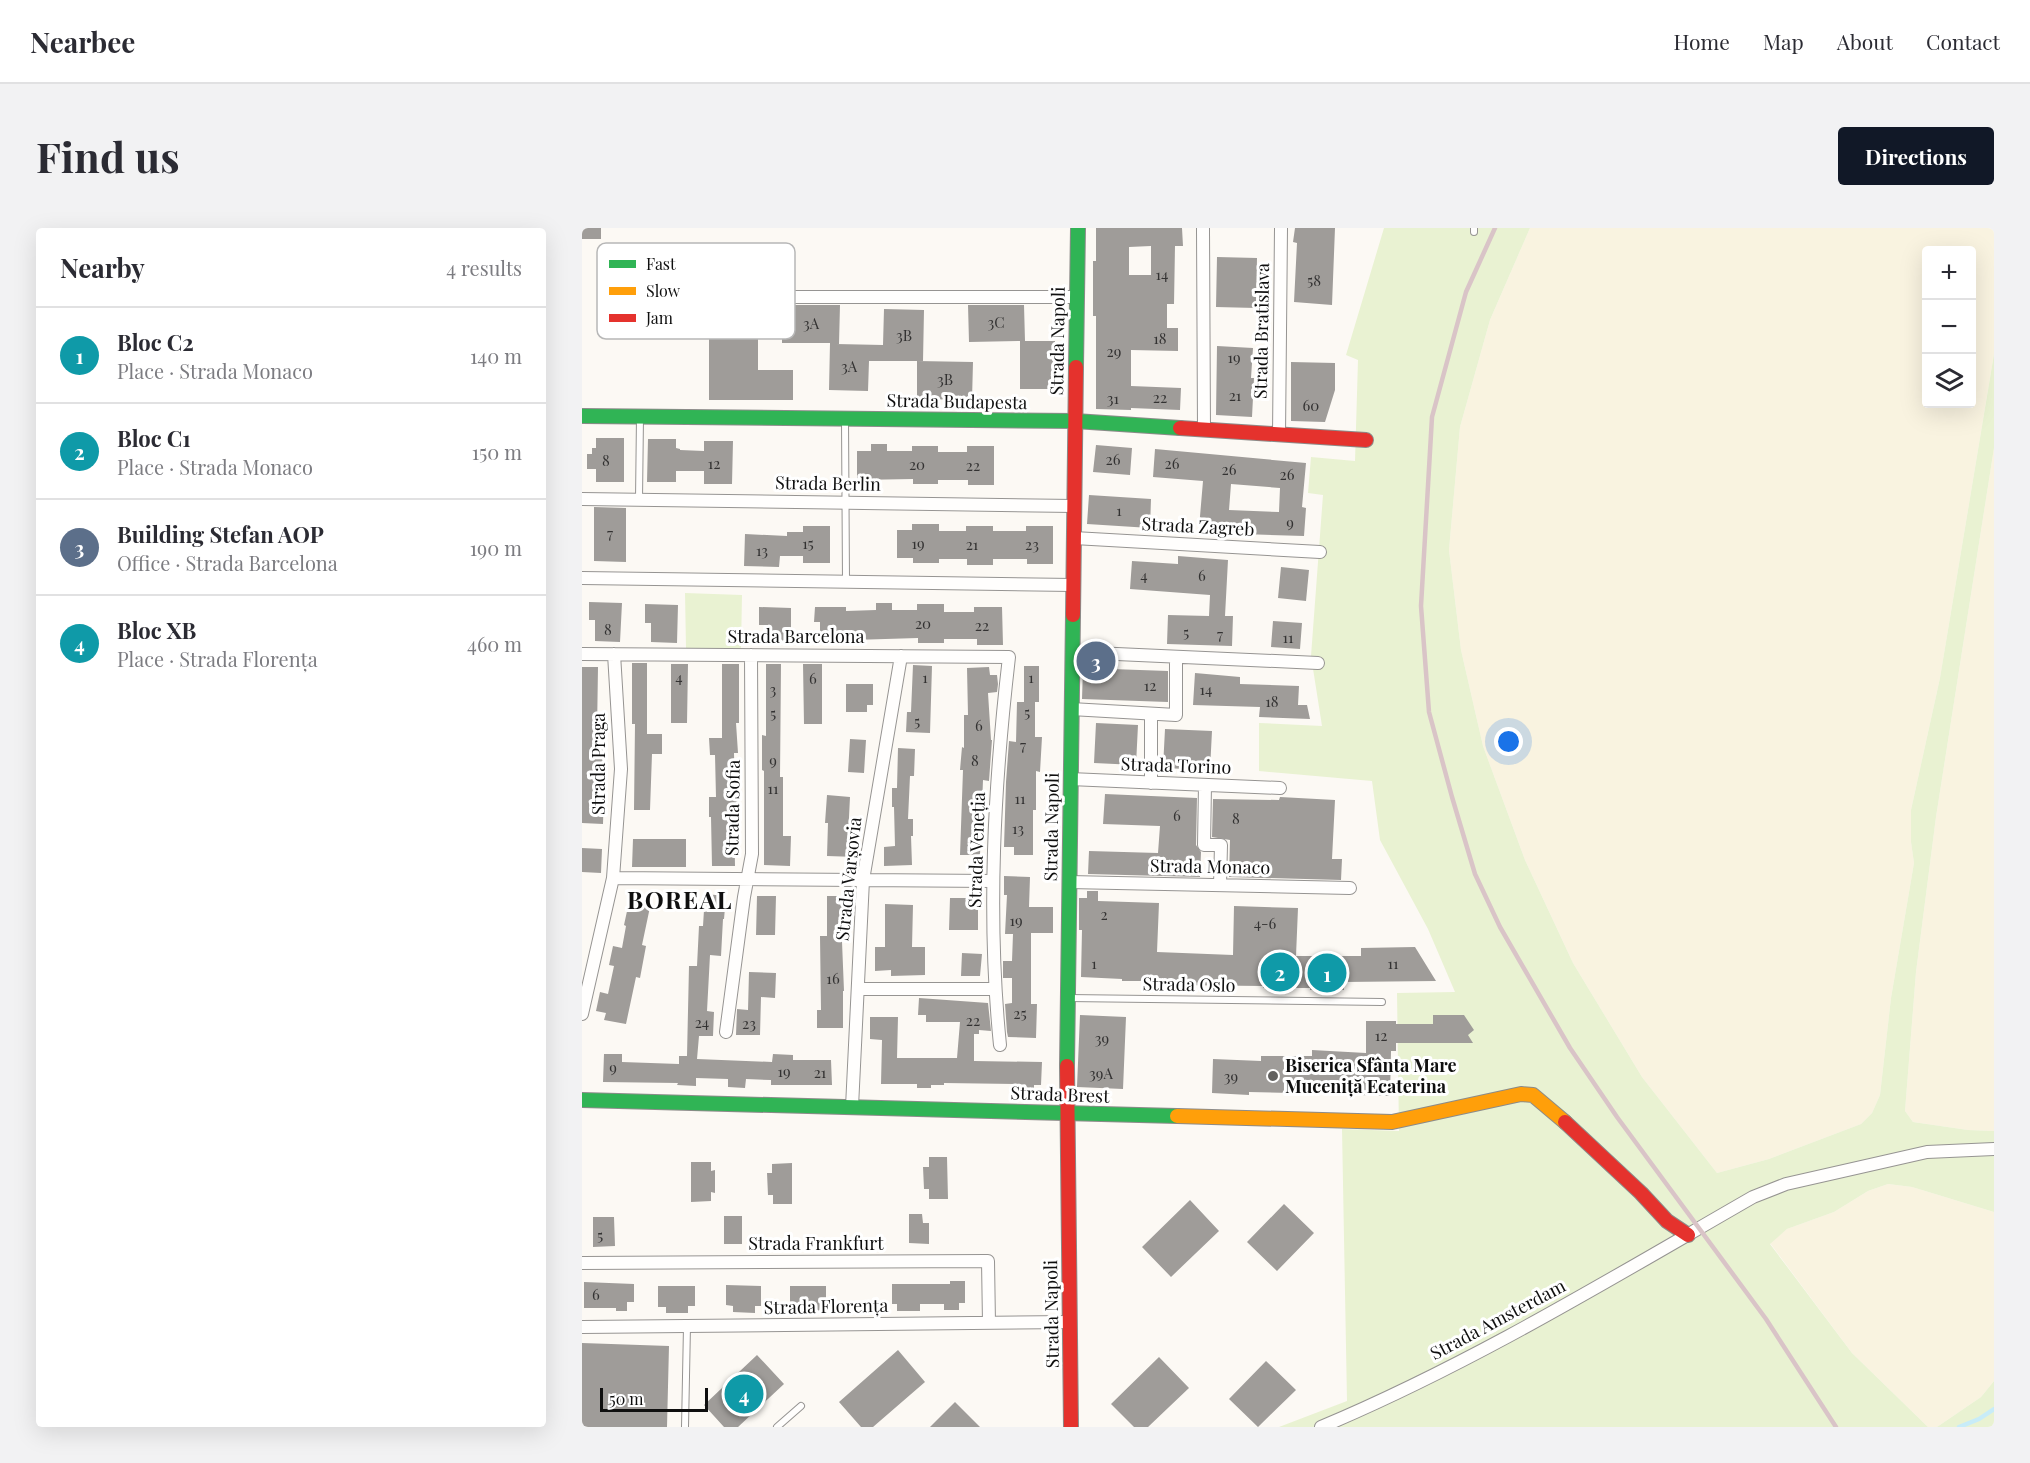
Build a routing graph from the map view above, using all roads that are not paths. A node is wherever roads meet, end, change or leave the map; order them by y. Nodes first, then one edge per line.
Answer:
1 (1078, 228) edge
2 (1203, 228) edge
3 (1281, 228) edge
4 (795, 297) edge
5 (1077, 297) junction
6 (582, 416) edge
7 (640, 417) junction
8 (845, 419) junction
9 (1075, 422) junction
10 (1204, 430) junction
11 (1279, 435) junction
12 (1366, 440) dead end
13 (582, 499) edge
14 (639, 500) junction
15 (846, 503) junction
16 (1074, 506) junction
17 (1074, 538) junction
18 (1320, 552) dead end
19 (582, 578) edge
20 (846, 581) junction
21 (1073, 585) junction
22 (1072, 652) junction
23 (582, 654) edge
24 (614, 654) junction
25 (751, 655) junction
26 (901, 656) junction
27 (1009, 657) joint
28 (1176, 657) junction
29 (1318, 663) dead end
30 (1071, 709) junction
31 (1151, 714) junction
32 (1070, 779) junction
33 (1151, 783) junction
34 (1205, 785) junction
35 (1280, 788) dead end
36 (613, 878) junction
37 (747, 879) junction
38 (863, 880) junction
39 (992, 881) junction
40 (1069, 882) junction
41 (1220, 885) junction
42 (1350, 888) dead end
43 (858, 989) junction
44 (994, 989) junction
45 (1067, 998) junction
46 (1382, 1002) dead end
47 (582, 1014) edge
48 (726, 1032) dead end
49 (1000, 1045) dead end
50 (582, 1100) edge
51 (852, 1107) junction
52 (1066, 1113) junction
53 (1994, 1149) edge
54 (1688, 1235) junction
55 (582, 1263) edge
56 (1070, 1322) junction
57 (989, 1323) junction
58 (687, 1326) junction
59 (582, 1327) edge
60 (801, 1406) dead end
61 (685, 1427) edge
62 (777, 1427) edge
63 (1071, 1427) edge
64 (1321, 1427) edge

1 - 5 street, Strada Napoli
2 - 10 street
3 - 11 street, Strada Bratislava
4 - 5 street
5 - 9 street, Strada Napoli
6 - 7 street, Strada Budapesta
7 - 8 street, Strada Budapesta
7 - 14 lane
8 - 9 street, Strada Budapesta
8 - 15 lane
9 - 10 street, Strada Budapesta
9 - 16 street, Strada Napoli
10 - 11 street, Strada Budapesta
11 - 12 street, Strada Budapesta
13 - 14 street, Strada Berlin
14 - 15 street, Strada Berlin
15 - 16 street, Strada Berlin
15 - 20 lane
16 - 17 street, Strada Napoli
17 - 18 street, Strada Zagreb
17 - 21 street, Strada Napoli
19 - 20 street
20 - 21 street
21 - 22 street, Strada Napoli
22 - 28 street
22 - 30 street, Strada Napoli
23 - 24 street, Strada Barcelona
24 - 25 street, Strada Barcelona
24 - 36 street, Strada Praga
25 - 26 street, Strada Barcelona
25 - 37 street, Strada Sofia
26 - 27 street, Strada Barcelona
26 - 38 street, Strada Varșovia
27 - 39 street, Strada Veneția
28 - 29 street
28 - 31 street
30 - 31 street
30 - 32 street, Strada Napoli
31 - 33 street
32 - 33 street, Strada Torino
32 - 40 street, Strada Napoli
33 - 34 street, Strada Torino
34 - 35 street, Strada Torino
34 - 41 street
36 - 37 street
36 - 47 street, Strada Praga
37 - 38 street
37 - 48 street, Strada Sofia
38 - 39 street
38 - 43 street, Strada Varșovia
39 - 44 street, Strada Veneția
40 - 41 street, Strada Monaco
40 - 45 street, Strada Napoli
41 - 42 street, Strada Monaco
43 - 44 street
43 - 51 street, Strada Varșovia
44 - 49 street, Strada Veneția
45 - 46 lane, Strada Oslo
45 - 52 street, Strada Napoli
50 - 51 street, Strada Brest
51 - 52 street, Strada Brest
52 - 54 street, Strada Brest
52 - 56 street, Strada Napoli
53 - 54 street, Strada Amsterdam
54 - 64 street, Strada Amsterdam
55 - 57 street, Strada Frankfurt
56 - 57 street, Strada Florența
56 - 63 street, Strada Napoli
57 - 58 street, Strada Florența
58 - 59 street, Strada Florența
58 - 61 lane
60 - 62 lane

